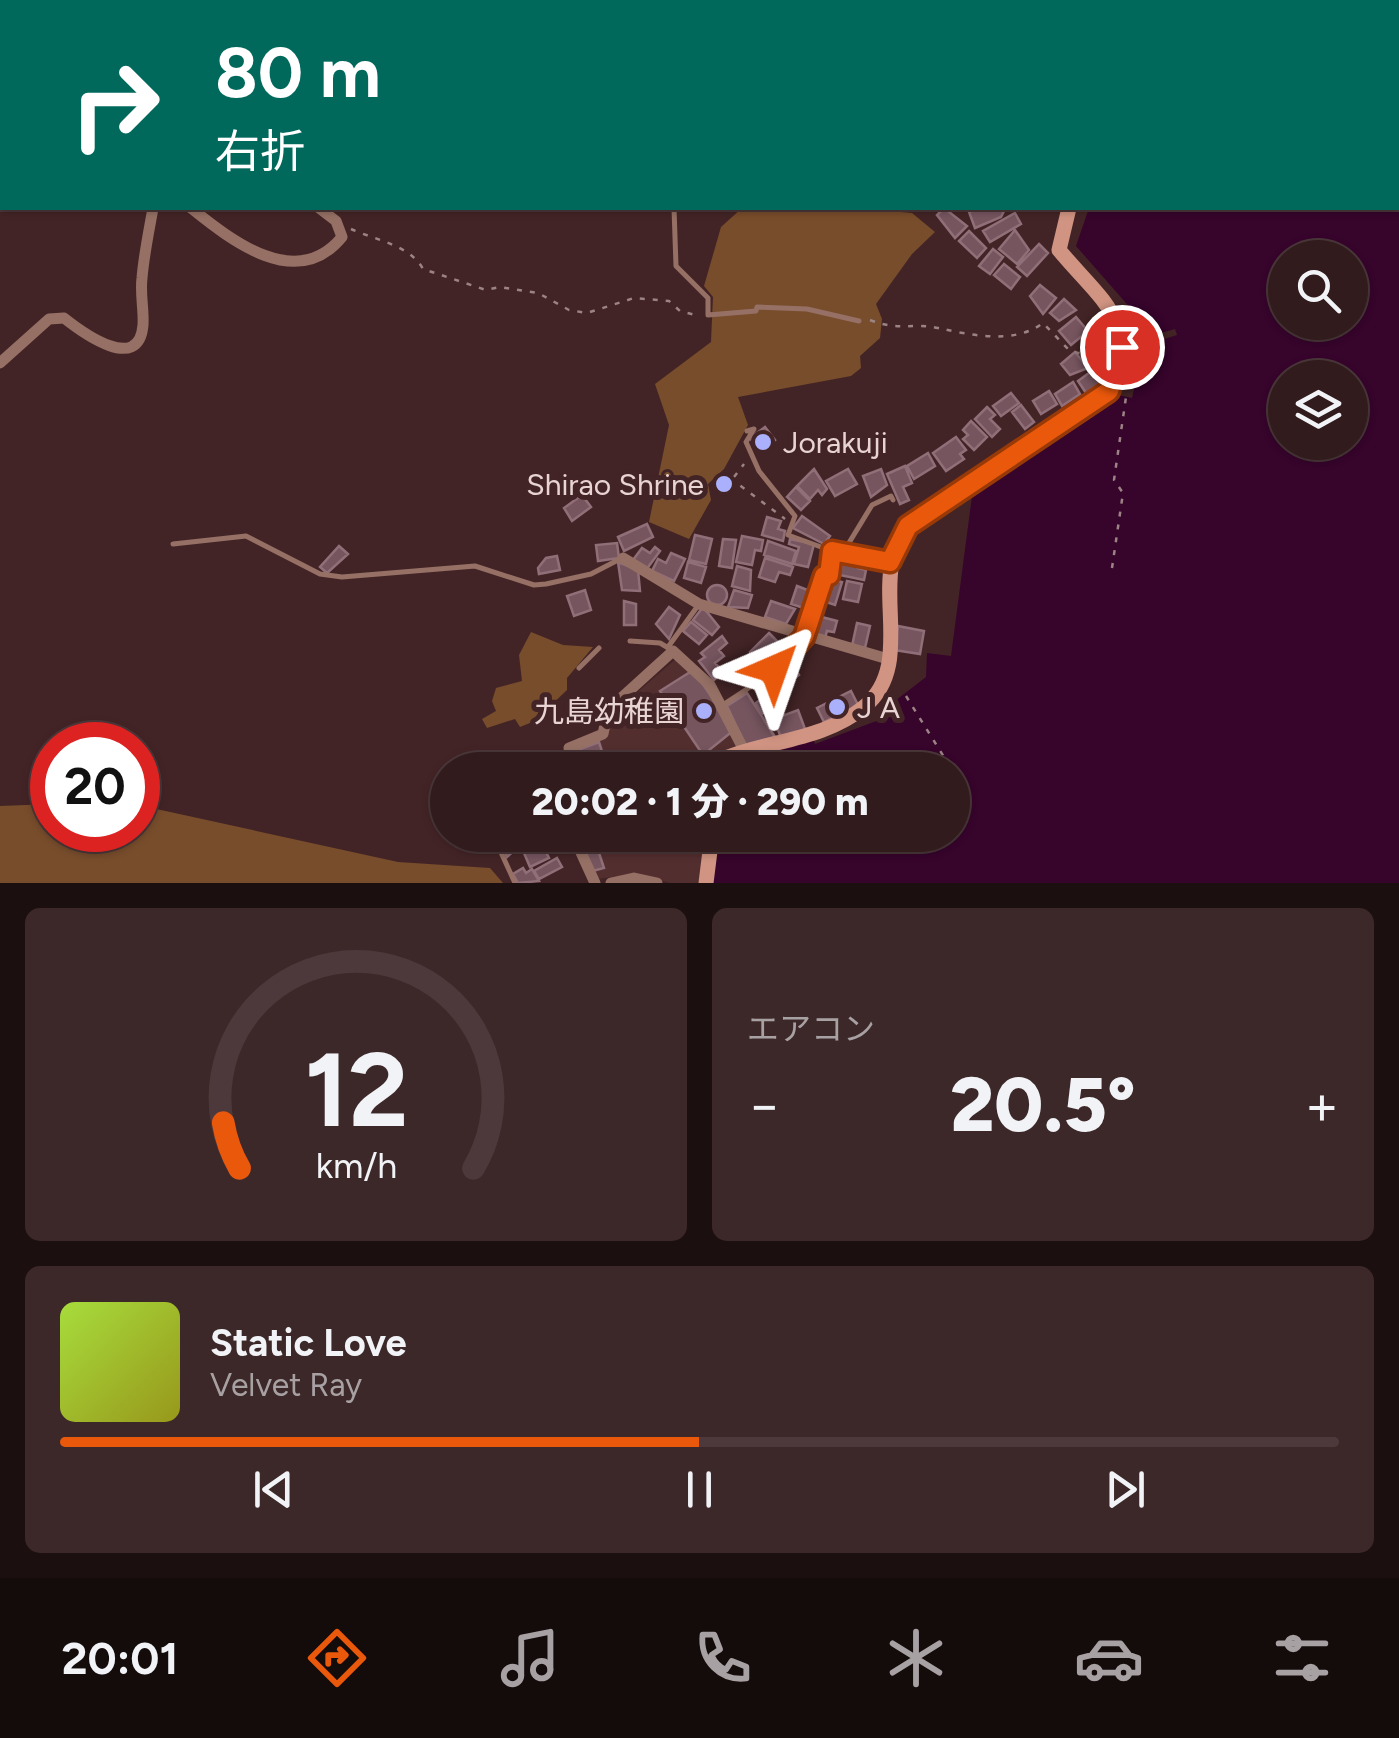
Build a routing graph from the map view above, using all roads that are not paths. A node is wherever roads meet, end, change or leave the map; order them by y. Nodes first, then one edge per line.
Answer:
1 (153, 210) edge
2 (194, 210) edge
3 (321, 210) edge
4 (674, 210) edge
5 (1068, 210) edge
6 (859, 321) road end
7 (0, 363) edge
8 (747, 431) dead end
9 (893, 500) dead end
10 (173, 544) dead end
11 (837, 552) junction
12 (622, 558) joint
13 (890, 562) junction
14 (699, 604) junction
15 (803, 636) junction
16 (630, 641) dead end
17 (599, 648) dead end
18 (670, 649) junction
19 (888, 659) junction
20 (580, 668) dead end
21 (723, 706) junction
22 (571, 752) edge
23 (745, 752) joint
24 (501, 852) edge
25 (580, 852) edge
26 (710, 852) edge
27 (515, 883) edge
28 (594, 883) edge
29 (611, 883) edge
30 (657, 883) edge
31 (706, 883) edge

1 - 7 street
2 - 3 street
4 - 6 lane
5 - 13 main road
8 - 11 lane
9 - 11 lane
10 - 12 lane
11 - 13 street
11 - 15 street
12 - 14 street
13 - 19 main road
14 - 15 street
14 - 18 lane
15 - 19 street
15 - 21 lane
16 - 18 lane
17 - 20 lane
18 - 21 street
18 - 22 street
19 - 23 main road
21 - 23 street
24 - 27 lane
25 - 28 street
26 - 31 main road
29 - 30 street

